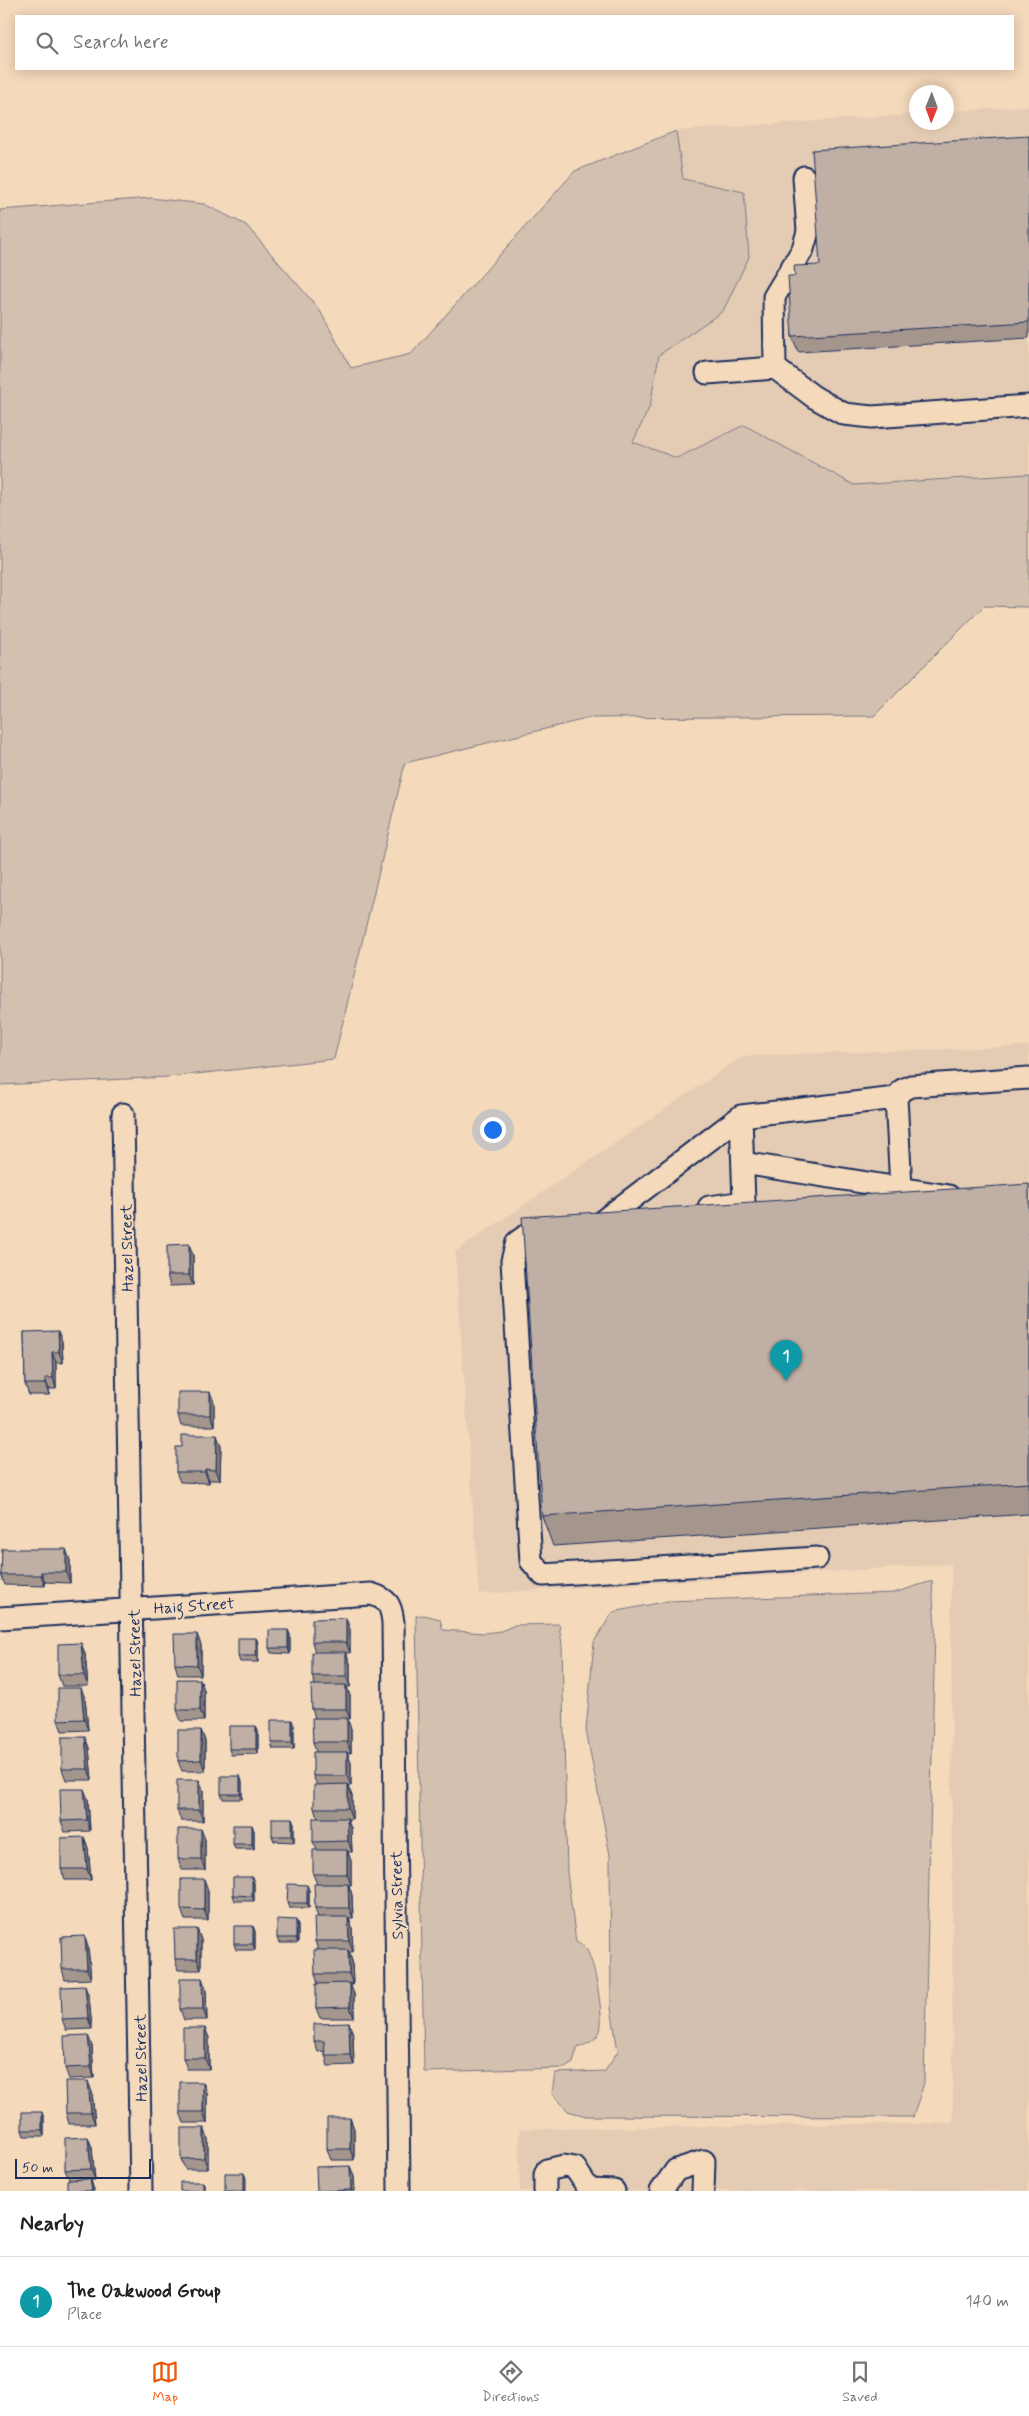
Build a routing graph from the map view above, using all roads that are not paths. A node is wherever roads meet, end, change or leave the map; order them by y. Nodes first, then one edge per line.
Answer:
1 (804, 178) dead end
2 (775, 368) junction
3 (706, 373) dead end
4 (1029, 406) edge
5 (1029, 1078) edge
6 (896, 1098) junction
7 (123, 1114) dead end
8 (741, 1116) junction
9 (743, 1163) junction
10 (901, 1187) junction
11 (965, 1194) edge
12 (692, 1210) edge
13 (644, 1215) edge
14 (587, 1222) junction
15 (817, 1558) dead end
16 (387, 1600) joint
17 (133, 1608) junction
18 (0, 1618) edge
19 (590, 2190) edge
20 (141, 2191) edge
21 (399, 2191) edge
22 (545, 2191) edge
23 (614, 2191) edge
24 (661, 2191) edge
25 (703, 2191) edge

1 - 2 street
2 - 3 street
2 - 4 street
5 - 6 street
6 - 8 street
6 - 10 street
7 - 17 street, Hazel Street
8 - 9 street
8 - 14 street
9 - 10 street
9 - 12 street
10 - 11 street
13 - 14 street
14 - 15 street
16 - 17 street, Haig Street
16 - 21 street, Sylvia Street
17 - 18 street, Haig Street
17 - 20 street, Hazel Street
19 - 22 street
19 - 23 street
24 - 25 street

